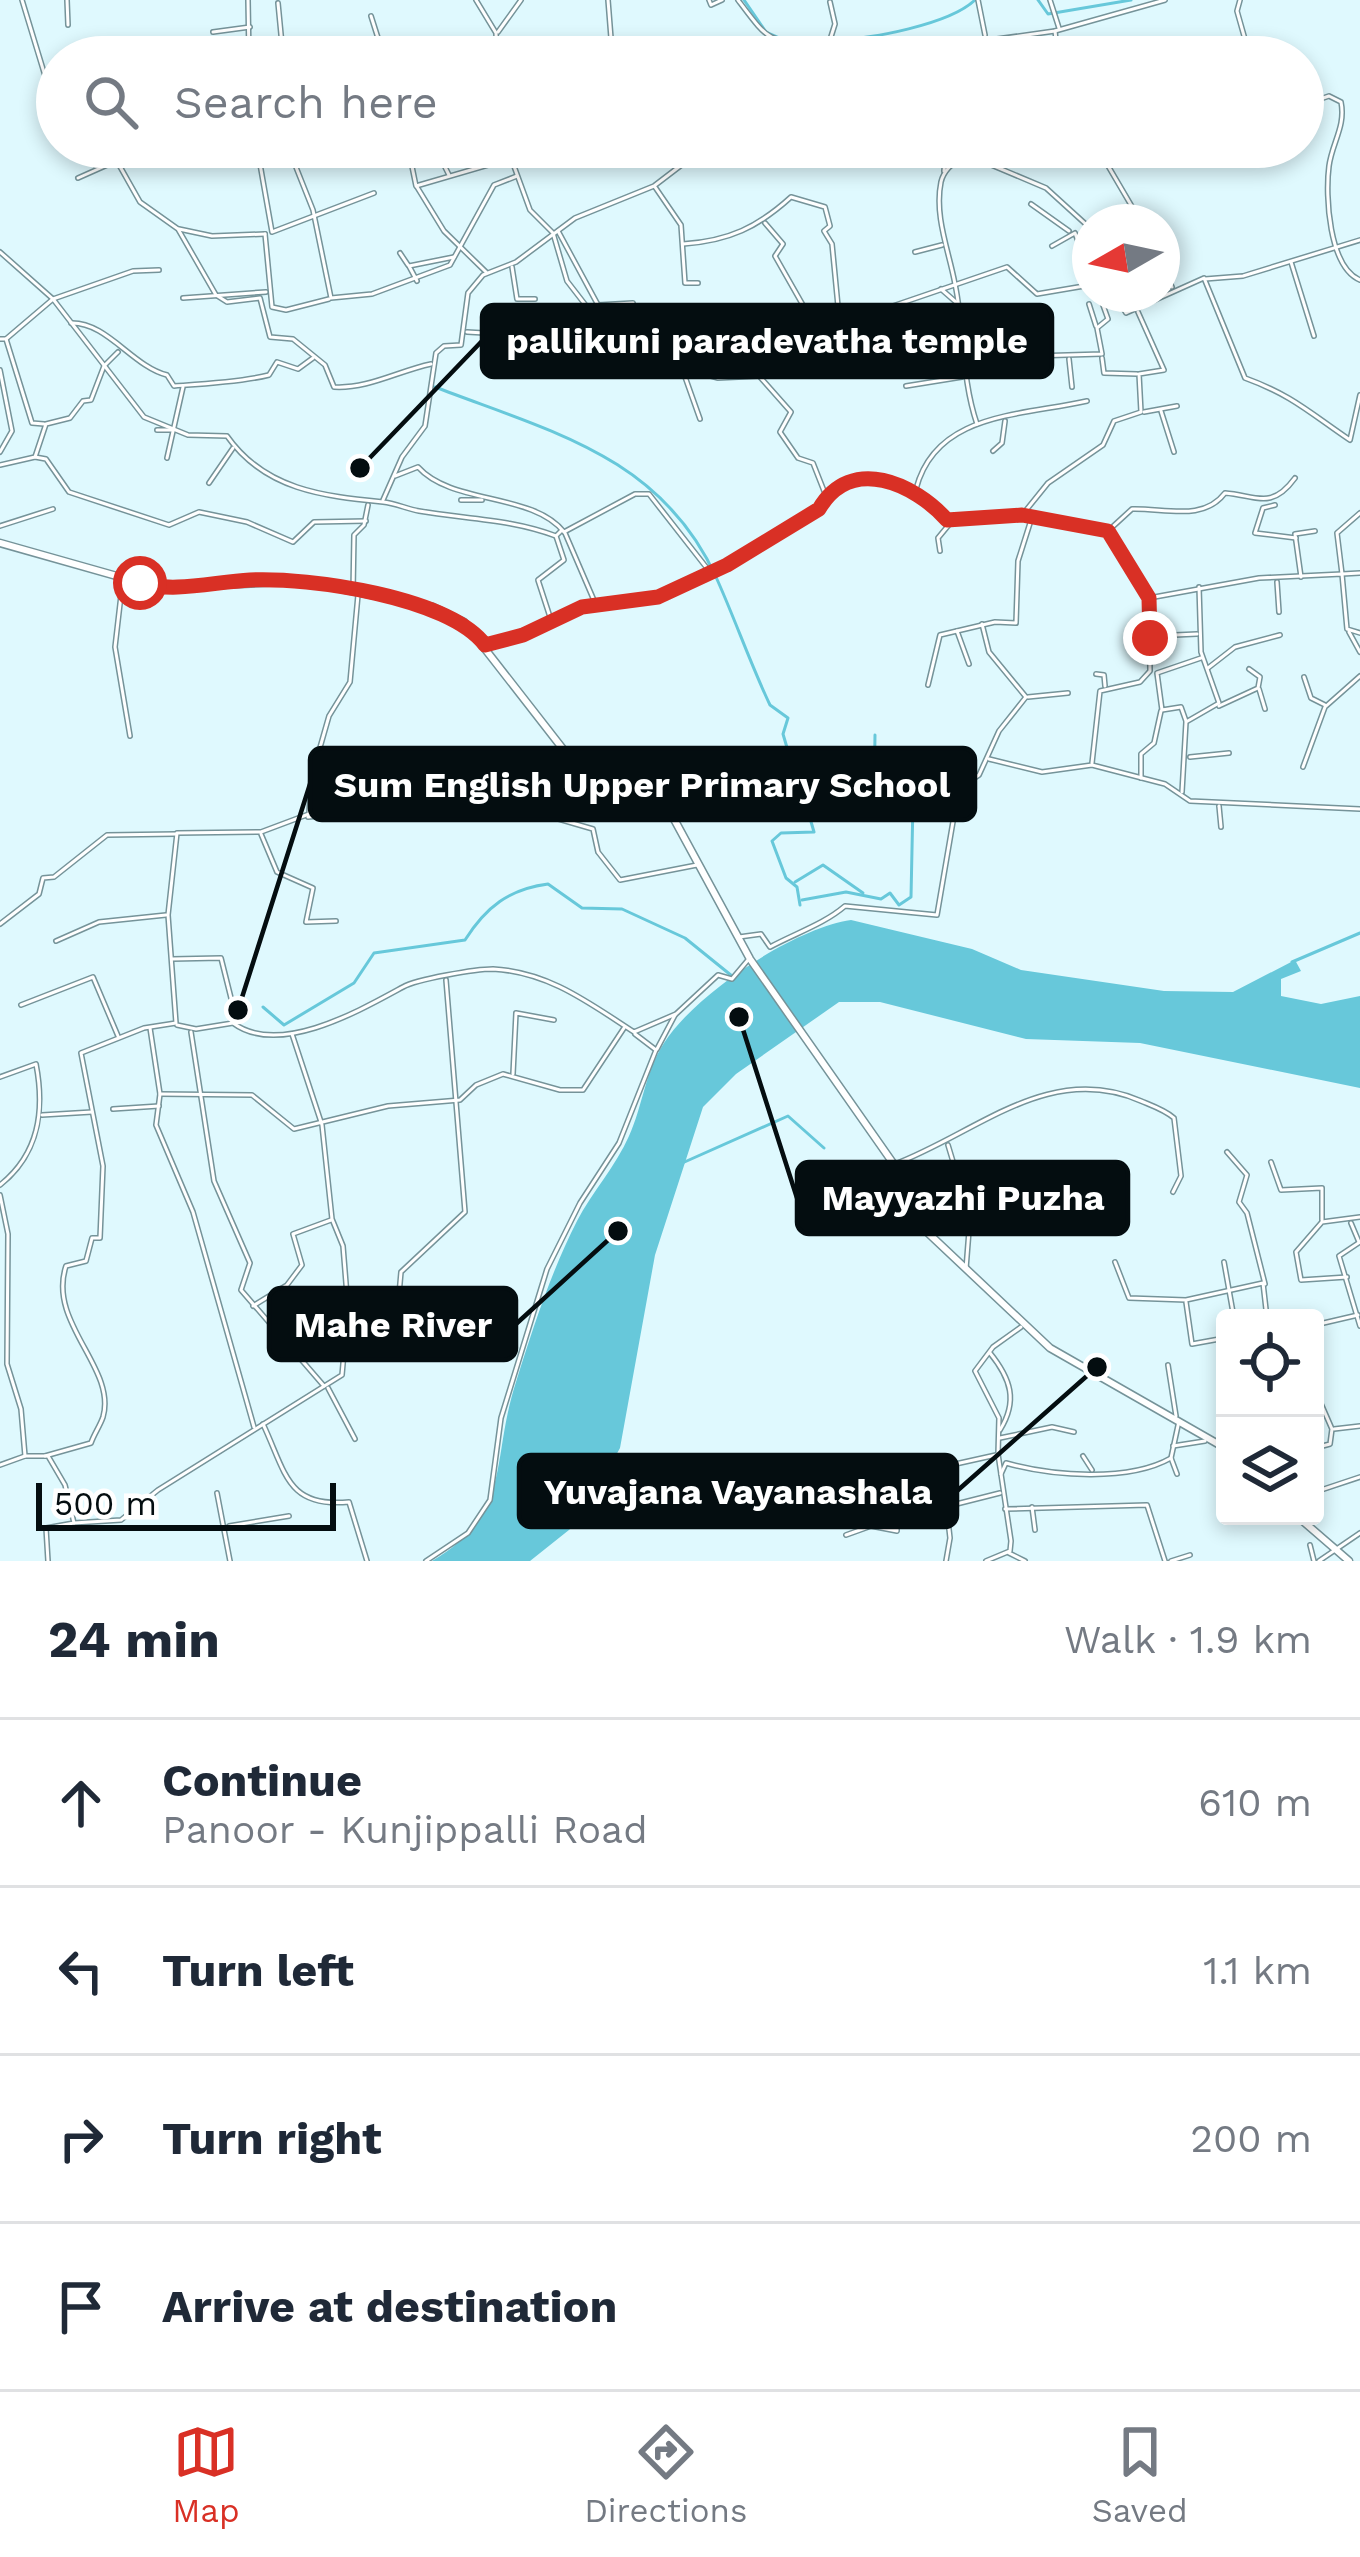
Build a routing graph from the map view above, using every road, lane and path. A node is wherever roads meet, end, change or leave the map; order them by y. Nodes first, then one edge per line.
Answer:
1 (22, 0) edge
2 (67, 0) edge
3 (248, 0) edge
4 (476, 0) edge
5 (521, 0) edge
6 (608, 0) edge
7 (722, 0) edge
8 (738, 0) edge
9 (978, 0) edge
10 (1050, 0) edge
11 (1165, 0) edge
12 (1240, 0) edge
13 (710, 2) edge
14 (830, 2) edge
15 (278, 3) edge
16 (370, 16) dead end
17 (68, 25) dead end
18 (252, 28) junction
19 (1057, 30) junction
20 (214, 32) dead end
21 (496, 33) junction
22 (251, 36) edge
23 (282, 36) edge
24 (376, 36) edge
25 (496, 36) edge
26 (611, 36) edge
27 (767, 36) edge
28 (831, 36) edge
29 (985, 36) edge
30 (995, 36) edge
31 (1057, 36) edge
32 (1244, 36) edge
33 (36, 46) edge
34 (1324, 98) edge
35 (93, 168) edge
36 (118, 168) edge
37 (261, 168) edge
38 (296, 168) edge
39 (412, 168) edge
40 (446, 168) edge
41 (478, 168) edge
42 (515, 168) edge
43 (677, 168) edge
44 (944, 168) edge
45 (949, 168) edge
46 (1002, 168) edge
47 (1109, 168) edge
48 (944, 173) junction
49 (450, 176) junction
50 (517, 176) junction
51 (78, 178) dead end
52 (416, 186) junction
53 (654, 186) junction
54 (374, 193) dead end
55 (1031, 204) dead end
56 (1130, 204) edge
57 (1072, 212) edge
58 (314, 219) junction
59 (764, 221) junction
60 (178, 229) junction
61 (272, 232) junction
62 (556, 232) junction
63 (1070, 232) joint
64 (265, 234) junction
65 (1360, 240) edge
66 (683, 244) junction
67 (944, 245) junction
68 (1052, 246) dead end
69 (1337, 246) junction
70 (461, 249) junction
71 (915, 252) dead end
72 (400, 253) dead end
73 (2, 257) edge
74 (456, 257) junction
75 (1290, 260) junction
76 (512, 265) junction
77 (410, 266) junction
78 (158, 270) dead end
79 (488, 273) junction
80 (1354, 273) dead end
81 (1204, 278) junction
82 (1359, 280) edge
83 (417, 281) junction
84 (955, 281) junction
85 (698, 284) dead end
86 (940, 286) junction
87 (1180, 286) edge
88 (1072, 287) edge
89 (268, 292) junction
90 (216, 295) junction
91 (183, 298) dead end
92 (331, 298) junction
93 (535, 298) dead end
94 (53, 299) junction
95 (958, 302) junction
96 (804, 308) junction
97 (838, 308) junction
98 (852, 308) junction
99 (671, 311) dead end
100 (1092, 312) edge
101 (1105, 312) edge
102 (1130, 312) edge
103 (1138, 312) edge
104 (1126, 313) joint
105 (634, 315) junction
106 (766, 316) junction
107 (1108, 320) junction
108 (70, 323) junction
109 (1097, 328) junction
110 (698, 331) junction
111 (466, 332) junction
112 (608, 334) dead end
113 (518, 335) dead end
114 (1313, 335) dead end
115 (3, 339) edge
116 (654, 339) junction
117 (636, 340) junction
118 (961, 341) junction
119 (120, 349) junction
120 (912, 350) dead end
121 (1102, 354) junction
122 (314, 357) junction
123 (1068, 357) junction
124 (962, 358) junction
125 (612, 360) dead end
126 (433, 364) junction
127 (104, 367) junction
128 (663, 367) dead end
129 (0, 370) edge
130 (687, 371) junction
131 (858, 374) dead end
132 (1139, 374) junction
133 (641, 375) dead end
134 (759, 376) junction
135 (964, 376) junction
136 (183, 385) junction
137 (906, 386) dead end
138 (1072, 387) dead end
139 (1360, 395) edge
140 (1087, 401) dead end
141 (1178, 406) dead end
142 (1161, 411) junction
143 (1141, 412) junction
144 (700, 419) dead end
145 (1005, 419) junction
146 (46, 424) junction
147 (976, 424) junction
148 (158, 430) dead end
149 (174, 430) junction
150 (1354, 438) junction
151 (1360, 443) edge
152 (234, 447) junction
153 (993, 451) dead end
154 (1174, 452) dead end
155 (0, 453) edge
156 (35, 457) junction
157 (167, 458) dead end
158 (1, 463) edge
159 (394, 476) junction
160 (1295, 478) dead end
161 (209, 483) dead end
162 (916, 491) junction
163 (826, 496) junction
164 (483, 499) junction
165 (460, 500) dead end
166 (382, 502) junction
167 (368, 503) junction
168 (1275, 505) dead end
169 (53, 508) dead end
170 (1360, 513) edge
171 (1022, 515) junction
172 (1031, 518) junction
173 (1103, 519) dead end
174 (952, 520) junction
175 (366, 521) junction
176 (0, 526) edge
177 (1110, 528) junction
178 (563, 530) junction
179 (1315, 531) dead end
180 (556, 536) junction
181 (1296, 538) junction
182 (0, 543) edge
183 (940, 551) dead end
184 (712, 571) junction
185 (1342, 574) junction
186 (1360, 574) edge
187 (123, 576) junction
188 (1301, 578) junction
189 (1277, 580) junction
190 (1199, 587) junction
191 (355, 593) junction
192 (1149, 598) junction
193 (596, 604) junction
194 (1280, 611) dead end
195 (552, 622) junction
196 (982, 625) junction
197 (1347, 628) junction
198 (956, 629) junction
199 (1360, 632) edge
200 (1198, 634) junction
201 (1280, 635) dead end
202 (1150, 638) junction
203 (485, 645) junction
204 (1360, 652) edge
205 (1203, 657) junction
206 (969, 664) dead end
207 (1207, 669) junction
208 (1250, 669) dead end
209 (1096, 674) dead end
210 (1360, 676) edge
211 (1304, 677) dead end
212 (928, 685) dead end
213 (1106, 688) junction
214 (1258, 688) junction
215 (1068, 693) dead end
216 (1026, 697) junction
217 (1217, 706) junction
218 (1325, 707) junction
219 (1162, 710) junction
220 (1265, 710) dead end
221 (1186, 722) junction
222 (130, 736) dead end
223 (1229, 753) dead end
224 (1188, 757) junction
225 (987, 759) junction
226 (1092, 765) junction
227 (1303, 766) dead end
228 (1141, 778) junction
229 (1181, 794) junction
230 (1218, 804) junction
231 (1360, 809) edge
232 (306, 817) junction
233 (1221, 827) dead end
234 (261, 832) junction
235 (177, 833) junction
236 (699, 865) junction
237 (168, 915) junction
238 (335, 921) dead end
239 (0, 924) edge
240 (737, 937) junction
241 (56, 941) dead end
242 (170, 959) junction
243 (750, 959) junction
244 (446, 978) junction
245 (21, 1005) dead end
246 (676, 1014) junction
247 (554, 1020) dead end
248 (176, 1023) junction
249 (238, 1024) junction
250 (150, 1026) junction
251 (626, 1027) junction
252 (191, 1029) junction
253 (634, 1033) junction
254 (292, 1034) junction
255 (118, 1038) junction
256 (656, 1050) junction
257 (512, 1076) junction
258 (0, 1077) edge
259 (198, 1093) junction
260 (160, 1094) junction
261 (460, 1100) junction
262 (159, 1106) junction
263 (113, 1109) dead end
264 (94, 1111) junction
265 (42, 1115) junction
266 (322, 1125) junction
267 (948, 1144) junction
268 (1227, 1152) dead end
269 (1271, 1162) dead end
270 (895, 1164) junction
271 (0, 1185) edge
272 (1173, 1192) dead end
273 (0, 1195) edge
274 (1003, 1213) dead end
275 (1360, 1217) edge
276 (970, 1218) junction
277 (332, 1219) junction
278 (1351, 1221) junction
279 (1322, 1222) junction
280 (1360, 1243) edge
281 (1115, 1262) dead end
282 (1224, 1262) dead end
283 (966, 1270) junction
284 (1347, 1277) junction
285 (1265, 1285) junction
286 (1228, 1290) junction
287 (3, 1299) edge
288 (1186, 1300) junction
289 (1358, 1305) edge
290 (253, 1306) junction
291 (348, 1308) junction
292 (1358, 1315) edge
293 (463, 1318) dead end
294 (1324, 1323) edge
295 (1360, 1325) edge
296 (1022, 1326) junction
297 (2, 1328) edge
298 (396, 1328) junction
299 (1216, 1340) edge
300 (989, 1352) junction
301 (1168, 1365) dead end
302 (10, 1376) junction
303 (0, 1378) edge
304 (326, 1387) junction
305 (1324, 1411) edge
306 (1177, 1419) junction
307 (263, 1424) junction
308 (1360, 1426) edge
309 (255, 1429) junction
310 (1332, 1429) junction
311 (999, 1430) junction
312 (1074, 1432) dead end
313 (1211, 1437) junction
314 (355, 1439) dead end
315 (998, 1439) junction
316 (1216, 1441) edge
317 (1173, 1446) junction
318 (1324, 1446) edge
319 (998, 1454) junction
320 (25, 1456) junction
321 (45, 1456) junction
322 (1083, 1456) dead end
323 (1171, 1459) junction
324 (0, 1465) edge
325 (942, 1467) junction
326 (1093, 1471) junction
327 (1177, 1474) dead end
328 (1000, 1476) junction
329 (1360, 1477) edge
330 (1324, 1489) edge
331 (1002, 1492) junction
332 (217, 1493) dead end
333 (886, 1493) dead end
334 (841, 1504) dead end
335 (1031, 1505) junction
336 (948, 1507) junction
337 (1004, 1510) junction
338 (289, 1516) dead end
339 (74, 1523) junction
340 (1307, 1525) edge
341 (227, 1526) junction
342 (872, 1526) junction
343 (1035, 1530) dead end
344 (1360, 1533) edge
345 (846, 1535) dead end
346 (1310, 1545) dead end
347 (1333, 1547) junction
348 (1008, 1551) junction
349 (1190, 1555) dead end
350 (48, 1561) edge
351 (230, 1561) edge
352 (367, 1561) edge
353 (426, 1561) edge
354 (946, 1561) edge
355 (986, 1561) edge
356 (1025, 1561) edge
357 (1168, 1561) edge
358 (1317, 1561) edge
359 (1349, 1561) edge

1 - 33 street
2 - 17 street
3 - 18 street
4 - 21 street
5 - 21 street
6 - 26 street
7 - 13 street
8 - 27 street
9 - 29 street
10 - 19 street
11 - 19 street
12 - 32 street
14 - 28 street
15 - 23 street
16 - 24 street
18 - 20 street
18 - 22 street
19 - 30 street
19 - 31 street
21 - 25 street
34 - 69 street
35 - 51 street
36 - 60 street
37 - 61 street
38 - 58 street
39 - 52 street
40 - 49 street
41 - 49 street
42 - 50 street
43 - 53 street
44 - 48 street
45 - 48 street
46 - 57 street
47 - 56 street
48 - 67 street
49 - 52 street
50 - 62 street
50 - 70 street
52 - 70 street
53 - 62 street
53 - 66 street
54 - 58 street
55 - 63 street
58 - 61 street
58 - 92 street
59 - 66 street
59 - 96 street
59 - 97 street
60 - 64 street
60 - 90 street
61 - 64 street
62 - 76 street
62 - 105 street
62 - 112 street
63 - 68 street
64 - 89 street
65 - 69 street
66 - 85 street
67 - 71 street
67 - 84 street
69 - 75 street
69 - 82 street
70 - 74 street
70 - 79 street
72 - 77 street
73 - 94 street
74 - 77 street
74 - 83 street
75 - 81 street
75 - 114 street
76 - 79 street
76 - 93 street
77 - 83 street
78 - 94 street
79 - 111 street
80 - 82 street
81 - 87 street
81 - 150 street
83 - 92 street
84 - 86 street
84 - 88 street
84 - 95 street
86 - 95 street
86 - 98 street
89 - 90 street
89 - 92 street
90 - 91 street
90 - 122 street
94 - 108 street
94 - 115 street
95 - 118 street
96 - 97 street
96 - 106 street
97 - 98 street
98 - 131 street
99 - 105 street
100 - 109 street
101 - 107 street
102 - 104 street
103 - 132 street
104 - 107 street
105 - 117 street
106 - 110 street
106 - 134 street
107 - 109 street
108 - 119 street
108 - 127 street
109 - 121 street
110 - 116 street
110 - 130 street
111 - 113 street
111 - 126 street
115 - 146 street
116 - 117 street
116 - 128 street
117 - 125 street
118 - 120 street
118 - 124 street
119 - 127 street
119 - 136 street
121 - 123 street
121 - 132 street
122 - 126 street
122 - 136 street
123 - 124 street
123 - 138 street
124 - 135 street
126 - 159 street
127 - 146 street
127 - 149 street
129 - 155 street
130 - 133 street
130 - 134 street
130 - 144 street
132 - 143 street
134 - 163 street
135 - 137 street
135 - 147 street
136 - 149 street
139 - 150 street
140 - 145 street
141 - 142 street
142 - 143 street
142 - 154 street
143 - 171 street
145 - 147 street
145 - 153 street
146 - 156 street
147 - 162 street
148 - 149 street
149 - 152 street
149 - 157 street
150 - 151 street
152 - 161 street
152 - 167 street
155 - 158 street
156 - 158 street
156 - 175 street
159 - 164 street
159 - 166 street
160 - 177 street
162 - 163 street
162 - 174 street
163 - 184 street
164 - 165 street
164 - 178 street
166 - 167 street
166 - 180 street
167 - 175 street
168 - 181 street
169 - 176 street
170 - 185 street
171 - 172 street
171 - 174 street
172 - 177 street
172 - 196 street
173 - 177 street
174 - 183 street
175 - 191 street
177 - 192 street
178 - 180 street
178 - 184 street
178 - 193 street
179 - 181 street
180 - 195 street
181 - 188 street
182 - 187 main road
184 - 193 street
185 - 186 street
185 - 188 street
185 - 197 street
187 - 191 main road
187 - 222 street
188 - 189 street
189 - 190 street
189 - 194 street
190 - 192 street
190 - 200 street
191 - 203 main road
191 - 232 street
192 - 202 street
193 - 195 street
195 - 203 street
196 - 198 street
196 - 216 street
197 - 199 street
197 - 204 street
198 - 206 street
198 - 212 street
200 - 202 street
200 - 205 street
201 - 207 street
202 - 213 street
203 - 236 main road
205 - 207 street
205 - 219 street
207 - 217 street
208 - 214 street
209 - 213 street
210 - 218 street
211 - 218 street
213 - 226 street
214 - 217 street
214 - 220 street
215 - 216 street
216 - 225 street
217 - 221 street
218 - 227 street
219 - 221 street
219 - 228 street
221 - 224 street
223 - 224 street
224 - 229 street
225 - 226 street
225 - 240 street
226 - 228 street
228 - 229 street
229 - 230 street
230 - 231 street
230 - 233 street
232 - 234 street
232 - 236 street
234 - 235 street
234 - 238 street
235 - 237 street
235 - 239 street
236 - 240 main road
237 - 241 street
237 - 242 street
240 - 243 main road
242 - 248 street
242 - 249 street
243 - 246 street
243 - 270 main road
244 - 251 street
244 - 254 street
244 - 261 street
245 - 255 street
246 - 253 street
246 - 256 street
247 - 257 street
248 - 250 street
248 - 252 street
249 - 252 street
249 - 254 street
250 - 255 street
250 - 260 street
251 - 253 street
251 - 257 street
252 - 259 street
253 - 256 street
254 - 266 street
255 - 264 street
256 - 353 street
257 - 261 street
258 - 265 street
259 - 260 street
259 - 266 street
259 - 290 street
260 - 262 street
261 - 266 street
261 - 298 street
262 - 263 street
262 - 309 street
264 - 265 street
264 - 321 street
265 - 271 street
266 - 277 street
267 - 270 street
267 - 272 street
267 - 276 street
268 - 285 street
269 - 279 street
270 - 283 main road
273 - 287 street
274 - 276 street
275 - 278 street
276 - 283 street
277 - 290 street
277 - 291 street
278 - 279 street
278 - 280 street
279 - 284 street
280 - 284 street
281 - 288 street
282 - 286 street
283 - 296 main road
284 - 289 street
285 - 286 street
285 - 286 street
286 - 288 street
287 - 297 street
288 - 299 street
289 - 292 street
290 - 304 street
291 - 298 street
291 - 304 street
292 - 294 street
292 - 295 street
293 - 298 street
296 - 300 street
296 - 306 main road
297 - 302 street
300 - 311 street
300 - 311 street
301 - 306 street
302 - 303 street
302 - 320 street
304 - 307 street
304 - 314 street
305 - 310 street
306 - 313 main road
306 - 317 street
307 - 309 street
307 - 352 street
308 - 310 street
309 - 339 street
310 - 318 street
311 - 315 street
312 - 315 street
313 - 316 main road
313 - 317 street
315 - 319 street
317 - 323 street
319 - 325 street
319 - 328 street
320 - 321 street
320 - 324 street
321 - 339 street
322 - 326 street
323 - 326 street
323 - 327 street
325 - 333 street
325 - 336 street
326 - 328 street
328 - 331 street
329 - 330 street
331 - 336 street
331 - 337 street
332 - 341 street
334 - 342 street
335 - 337 street
335 - 343 street
335 - 357 street
336 - 342 street
336 - 354 street
337 - 348 street
338 - 341 street
339 - 350 street
340 - 347 main road
341 - 351 street
342 - 345 street
344 - 347 street
346 - 358 street
347 - 358 street
347 - 359 main road
348 - 355 street
348 - 356 street
349 - 357 street

